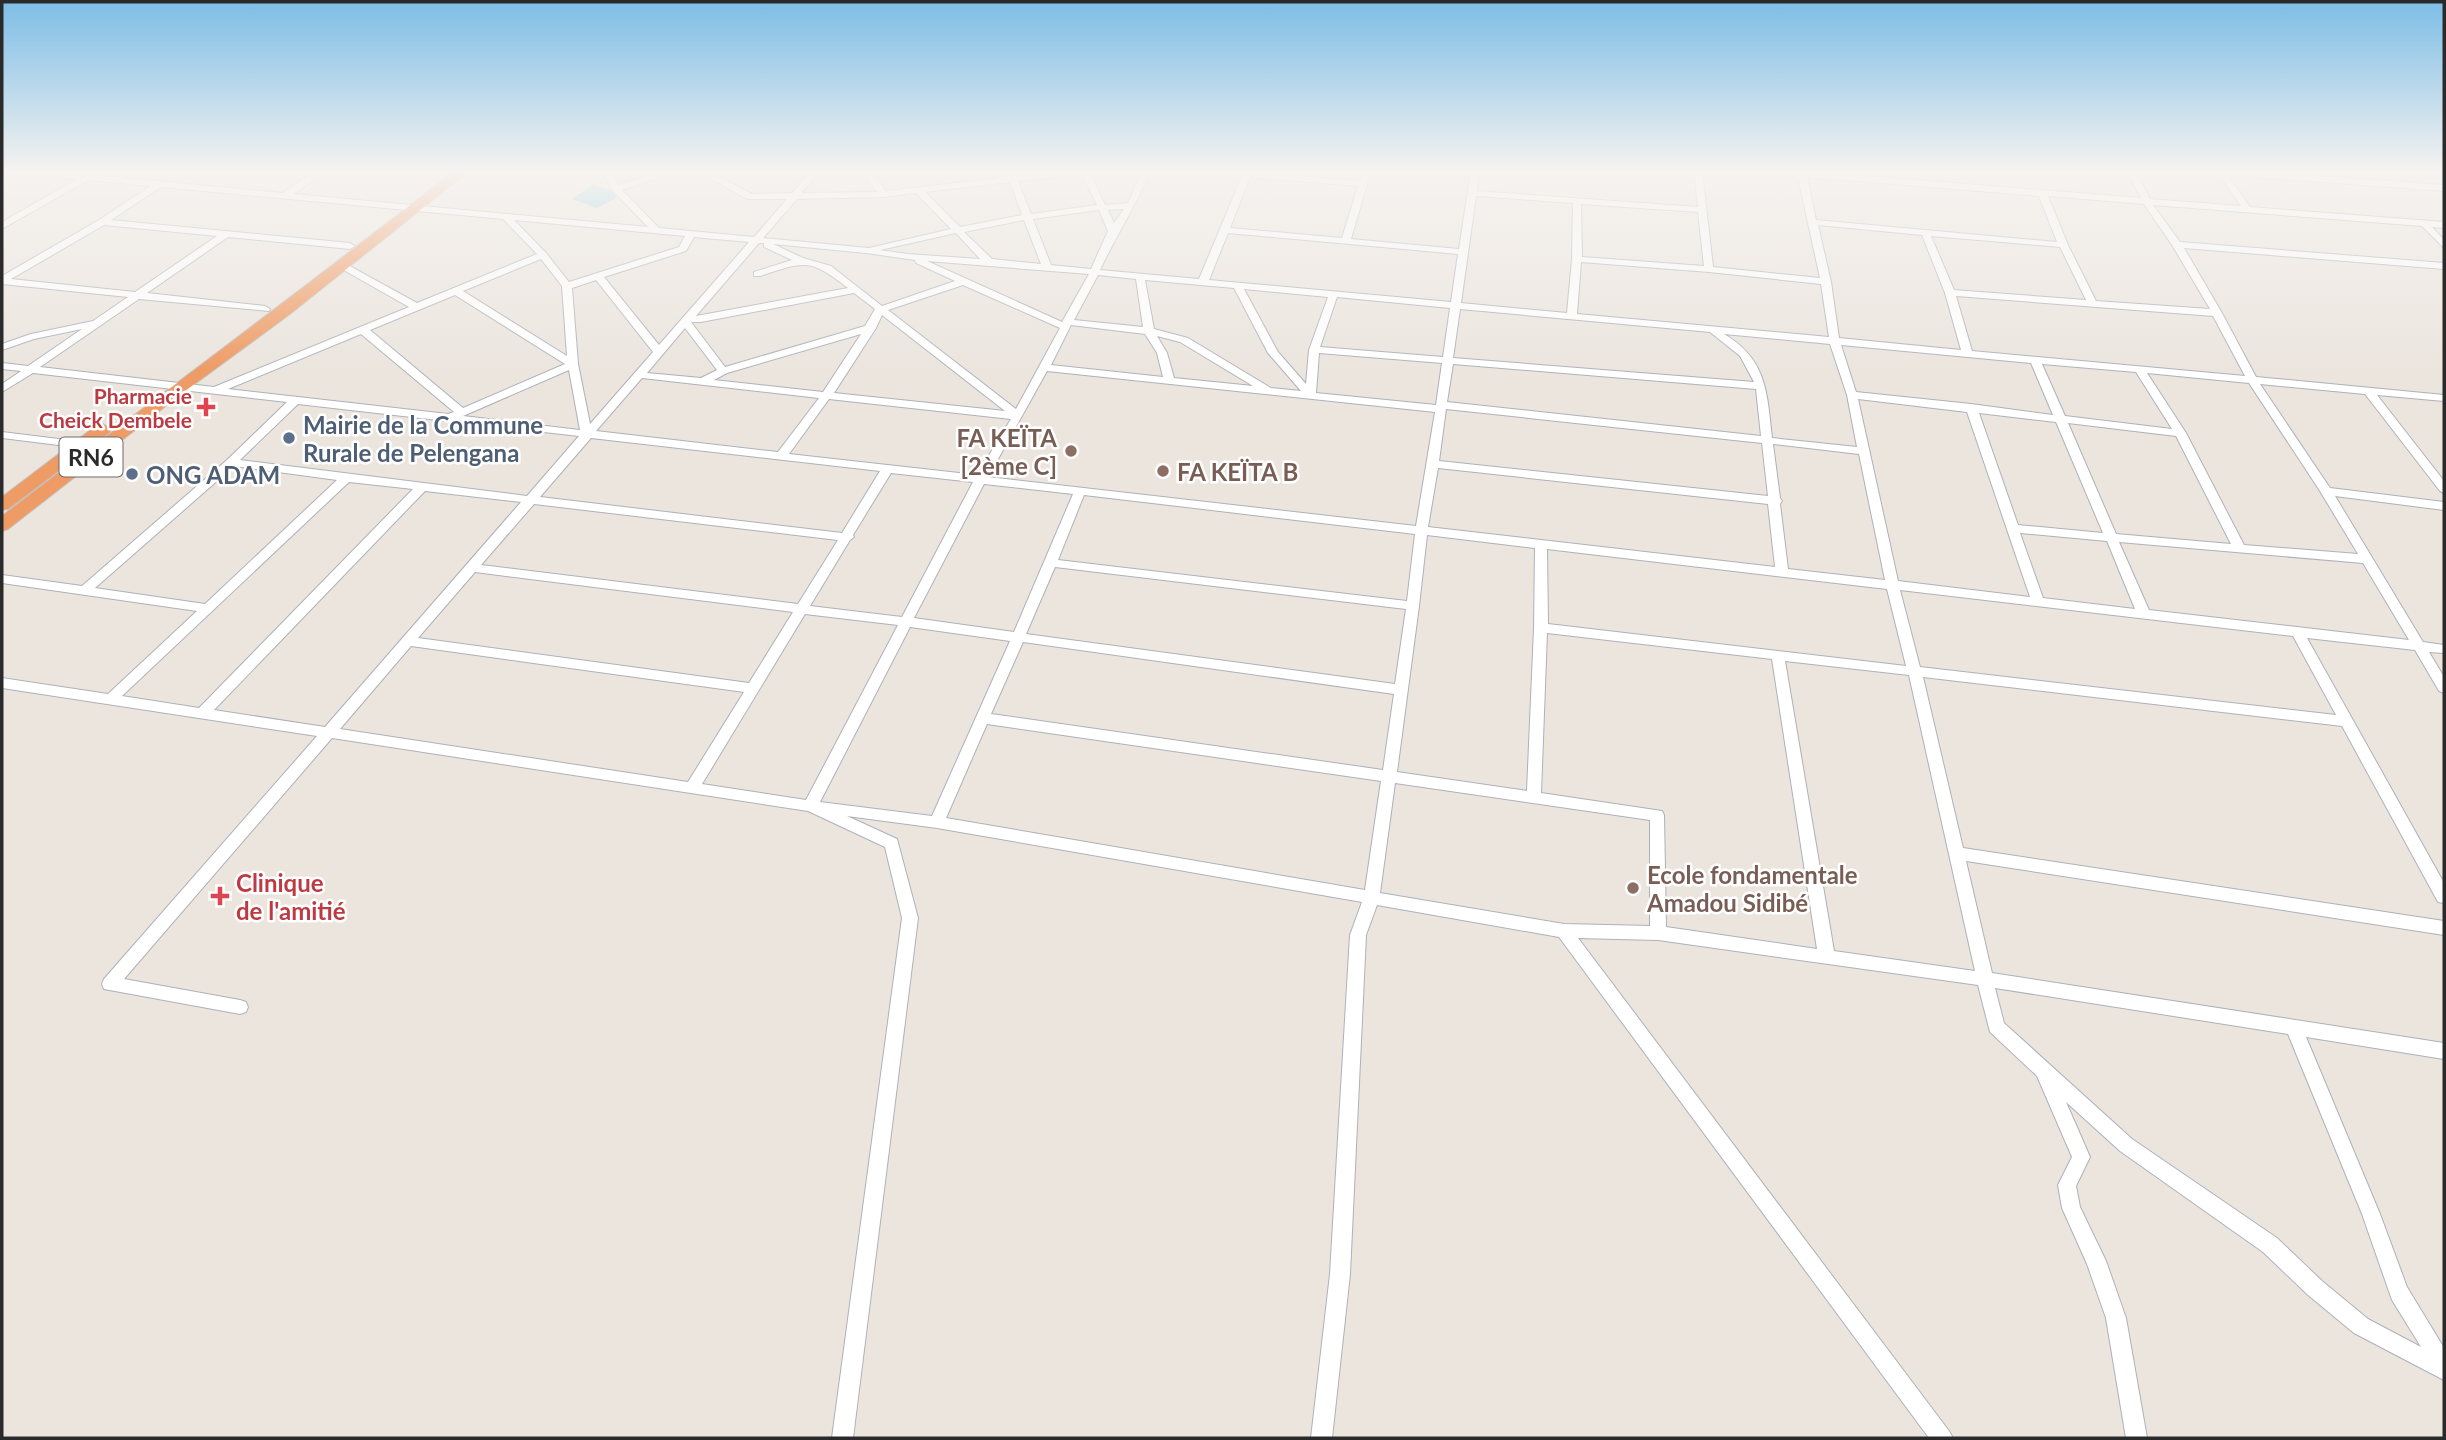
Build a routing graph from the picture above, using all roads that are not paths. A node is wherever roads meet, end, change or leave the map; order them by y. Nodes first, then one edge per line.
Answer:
1 (75, 238) edge
2 (218, 238) edge
3 (276, 238) edge
4 (359, 238) edge
5 (378, 238) edge
6 (527, 238) edge
7 (689, 238) edge
8 (730, 238) edge
9 (758, 238) edge
10 (923, 238) edge
11 (965, 238) edge
12 (1036, 238) edge
13 (1110, 238) edge
14 (1221, 238) edge
15 (1315, 238) edge
16 (1466, 238) edge
17 (1577, 238) edge
18 (1706, 238) edge
19 (1817, 238) edge
20 (1928, 238) edge
21 (1991, 238) edge
22 (2060, 238) edge
23 (2172, 238) edge
24 (756, 241) junction
25 (1346, 241) joint
26 (2063, 245) junction
27 (2177, 245) junction
28 (350, 246) junction
29 (842, 248) junction
30 (866, 250) junction
31 (1464, 252) junction
32 (543, 255) junction
33 (908, 257) junction
34 (1577, 259) junction
35 (800, 260) junction
36 (989, 261) junction
37 (343, 266) junction
38 (2444, 267) edge
39 (828, 268) junction
40 (1047, 268) junction
41 (1709, 269) junction
42 (1095, 271) junction
43 (757, 274) dead end
44 (598, 276) junction
45 (1140, 276) junction
46 (2, 281) edge
47 (964, 281) junction
48 (1203, 282) junction
49 (1826, 282) junction
50 (1237, 285) junction
51 (567, 286) junction
52 (854, 290) junction
53 (456, 291) junction
54 (1950, 293) junction
55 (138, 294) junction
56 (1334, 295) junction
57 (2092, 303) junction
58 (1457, 305) junction
59 (417, 307) junction
60 (265, 309) junction
61 (879, 310) junction
62 (2217, 313) junction
63 (1572, 316) junction
64 (685, 320) junction
65 (100, 322) junction
66 (1066, 325) junction
67 (870, 328) junction
68 (362, 329) junction
69 (1707, 329) junction
70 (1149, 331) junction
71 (1834, 341) junction
72 (2, 347) edge
73 (1314, 350) junction
74 (659, 352) junction
75 (1967, 353) junction
76 (1448, 359) junction
77 (2035, 359) junction
78 (573, 364) junction
79 (2, 366) edge
80 (1043, 367) junction
81 (2139, 369) junction
82 (30, 371) junction
83 (723, 371) junction
84 (639, 374) junction
85 (704, 380) junction
86 (1170, 380) junction
87 (2252, 380) junction
88 (160, 385) junction
89 (1760, 386) junction
90 (179, 388) junction
91 (2, 389) edge
92 (216, 390) junction
93 (2368, 390) junction
94 (1271, 392) junction
95 (827, 394) junction
96 (1852, 394) junction
97 (1310, 395) junction
98 (2444, 398) edge
99 (296, 399) junction
100 (1441, 407) junction
101 (1971, 407) junction
102 (461, 412) junction
103 (1018, 416) junction
104 (2062, 418) junction
105 (447, 419) junction
106 (2180, 433) junction
107 (2, 435) edge
108 (587, 435) junction
109 (1768, 442) junction
110 (83, 444) junction
111 (1865, 451) junction
112 (782, 455) junction
113 (231, 462) junction
114 (1433, 464) junction
115 (888, 468) junction
116 (345, 478) junction
117 (981, 478) junction
118 (423, 486) junction
119 (2444, 489) edge
120 (1080, 490) junction
121 (2326, 491) junction
122 (531, 500) junction
123 (1776, 501) junction
124 (2, 505) edge
125 (2444, 506) edge
126 (2, 525) edge
127 (2015, 529) junction
128 (1421, 530) junction
129 (848, 537) junction
130 (2110, 537) junction
131 (1541, 544) junction
132 (2239, 547) junction
133 (2367, 559) junction
134 (1051, 563) junction
135 (471, 568) junction
136 (1782, 572) junction
137 (2, 579) edge
138 (1892, 585) junction
139 (84, 591) junction
140 (2038, 602) junction
141 (1413, 606) junction
142 (206, 608) junction
143 (804, 608) junction
144 (2144, 614) junction
145 (908, 622) junction
146 (1541, 628) junction
147 (2297, 632) junction
148 (1018, 637) junction
149 (408, 641) junction
150 (2417, 646) junction
151 (2444, 649) edge
152 (1778, 657) junction
153 (1915, 673) junction
154 (2, 683) edge
155 (2444, 688) edge
156 (754, 689) junction
157 (1401, 690) junction
158 (112, 698) junction
159 (204, 712) junction
160 (982, 718) junction
161 (2349, 722) junction
162 (327, 734) junction
163 (1389, 777) junction
164 (692, 788) junction
165 (1534, 796) junction
166 (810, 806) junction
167 (937, 822) junction
168 (1956, 853) junction
169 (1372, 896) junction
170 (2444, 897) edge
171 (2444, 928) edge
172 (1564, 931) junction
173 (1658, 933) junction
174 (1827, 957) junction
175 (1985, 979) junction
176 (240, 1007) dead end
177 (2294, 1028) junction
178 (2444, 1051) edge
179 (2044, 1072) junction
180 (2444, 1368) edge
181 (842, 1438) edge
182 (1321, 1438) edge
183 (1942, 1438) edge
184 (2136, 1438) edge

1 - 46 street
2 - 55 street
3 - 28 street
4 - 28 highway, RN6
5 - 37 highway, RN6
6 - 32 street
7 - 44 street
8 - 24 street
9 - 24 street
10 - 30 street
11 - 36 street
12 - 40 street
13 - 42 street
14 - 48 street
15 - 25 street
16 - 31 street
17 - 34 street
18 - 41 street
19 - 49 street
20 - 54 street
21 - 26 street
22 - 26 street
23 - 27 street
24 - 29 street
24 - 35 street
24 - 64 street
25 - 31 street
26 - 57 street
27 - 38 street
27 - 62 street
28 - 60 highway, RN6
29 - 30 street
29 - 39 street
30 - 33 street
31 - 58 street
32 - 51 street
32 - 53 street
33 - 36 street
33 - 47 street
34 - 41 street
34 - 63 street
35 - 39 street
35 - 43 street
36 - 40 street
37 - 59 street
37 - 90 highway, RN6
39 - 52 street
40 - 42 street
41 - 49 street
42 - 45 street
42 - 66 street
44 - 51 street
44 - 74 street
45 - 48 street
45 - 70 street
46 - 55 street
47 - 61 street
47 - 66 street
48 - 50 street
49 - 71 street
50 - 56 street
50 - 97 street
51 - 78 street
52 - 61 street
52 - 64 street
53 - 59 street
53 - 78 street
54 - 57 street
54 - 75 street
55 - 60 street
55 - 65 street
56 - 58 street
56 - 73 street
57 - 62 street
58 - 63 street
58 - 76 street
59 - 68 street
60 - 88 highway, RN6
61 - 67 street
61 - 103 street
62 - 87 street
63 - 69 street
64 - 74 street
64 - 83 street
65 - 72 street
65 - 82 street
66 - 70 street
66 - 80 street
67 - 83 street
67 - 95 street
68 - 92 street
68 - 102 street
69 - 71 street
69 - 89 street
70 - 86 street
70 - 94 street
71 - 75 street
71 - 96 street
73 - 76 street
73 - 97 street
74 - 84 street
75 - 77 street
76 - 89 street
76 - 100 street
77 - 81 street
77 - 104 street
78 - 102 street
78 - 108 street
79 - 82 street
80 - 86 street
80 - 103 street
81 - 87 street
81 - 106 street
82 - 88 street
82 - 91 street
83 - 85 street
84 - 85 street
84 - 108 street
85 - 95 street
86 - 94 street
87 - 93 street
87 - 121 street
88 - 90 street
88 - 110 highway, RN6
89 - 109 street
90 - 92 street
90 - 126 highway, RN6
92 - 99 street
93 - 98 street
93 - 119 street
94 - 97 street
95 - 103 street
95 - 112 street
96 - 101 street
96 - 111 street
97 - 100 street
99 - 105 street
99 - 113 street
100 - 109 street
100 - 114 street
101 - 104 street
101 - 127 street
102 - 105 street
103 - 117 street
104 - 106 street
104 - 130 street
105 - 108 street
106 - 132 street
107 - 110 street
108 - 112 street
108 - 122 street
109 - 111 street
109 - 123 street
110 - 124 highway, RN6
111 - 138 street
112 - 115 street
113 - 116 street
113 - 139 street
114 - 123 street
114 - 128 street
115 - 117 street
115 - 129 street
116 - 118 street
116 - 142 street
117 - 120 street
117 - 145 street
118 - 122 street
118 - 159 street
120 - 128 street
120 - 134 street
121 - 125 street
121 - 133 street
122 - 129 street
122 - 135 street
123 - 136 street
127 - 130 street
127 - 140 street
128 - 131 street
128 - 141 street
129 - 143 street
130 - 132 street
130 - 144 street
131 - 136 street
131 - 146 street
132 - 133 street
133 - 150 street
134 - 141 street
134 - 148 street
135 - 143 street
135 - 149 street
136 - 138 street
137 - 139 street
138 - 140 street
138 - 153 street
139 - 142 street
140 - 144 street
141 - 157 street
142 - 158 street
143 - 145 street
143 - 156 street
144 - 147 street
145 - 148 street
145 - 166 street
146 - 152 street
146 - 165 street
147 - 150 street
147 - 161 street
148 - 157 street
148 - 160 street
149 - 156 street
149 - 162 street
150 - 151 street
150 - 155 street
152 - 153 street
152 - 174 street
153 - 161 street
153 - 168 street
154 - 158 street
156 - 164 street
157 - 163 street
158 - 159 street
159 - 162 street
160 - 163 street
160 - 167 street
161 - 170 street
162 - 164 street
162 - 176 street
163 - 165 street
163 - 169 street
164 - 166 street
165 - 173 street
166 - 167 street
166 - 181 street
167 - 169 street
168 - 171 street
168 - 175 street
169 - 172 street
169 - 182 street
172 - 173 street
172 - 183 street
173 - 174 street
174 - 175 street
175 - 177 street
175 - 179 street
177 - 178 street
177 - 180 street
179 - 180 street
179 - 184 street

